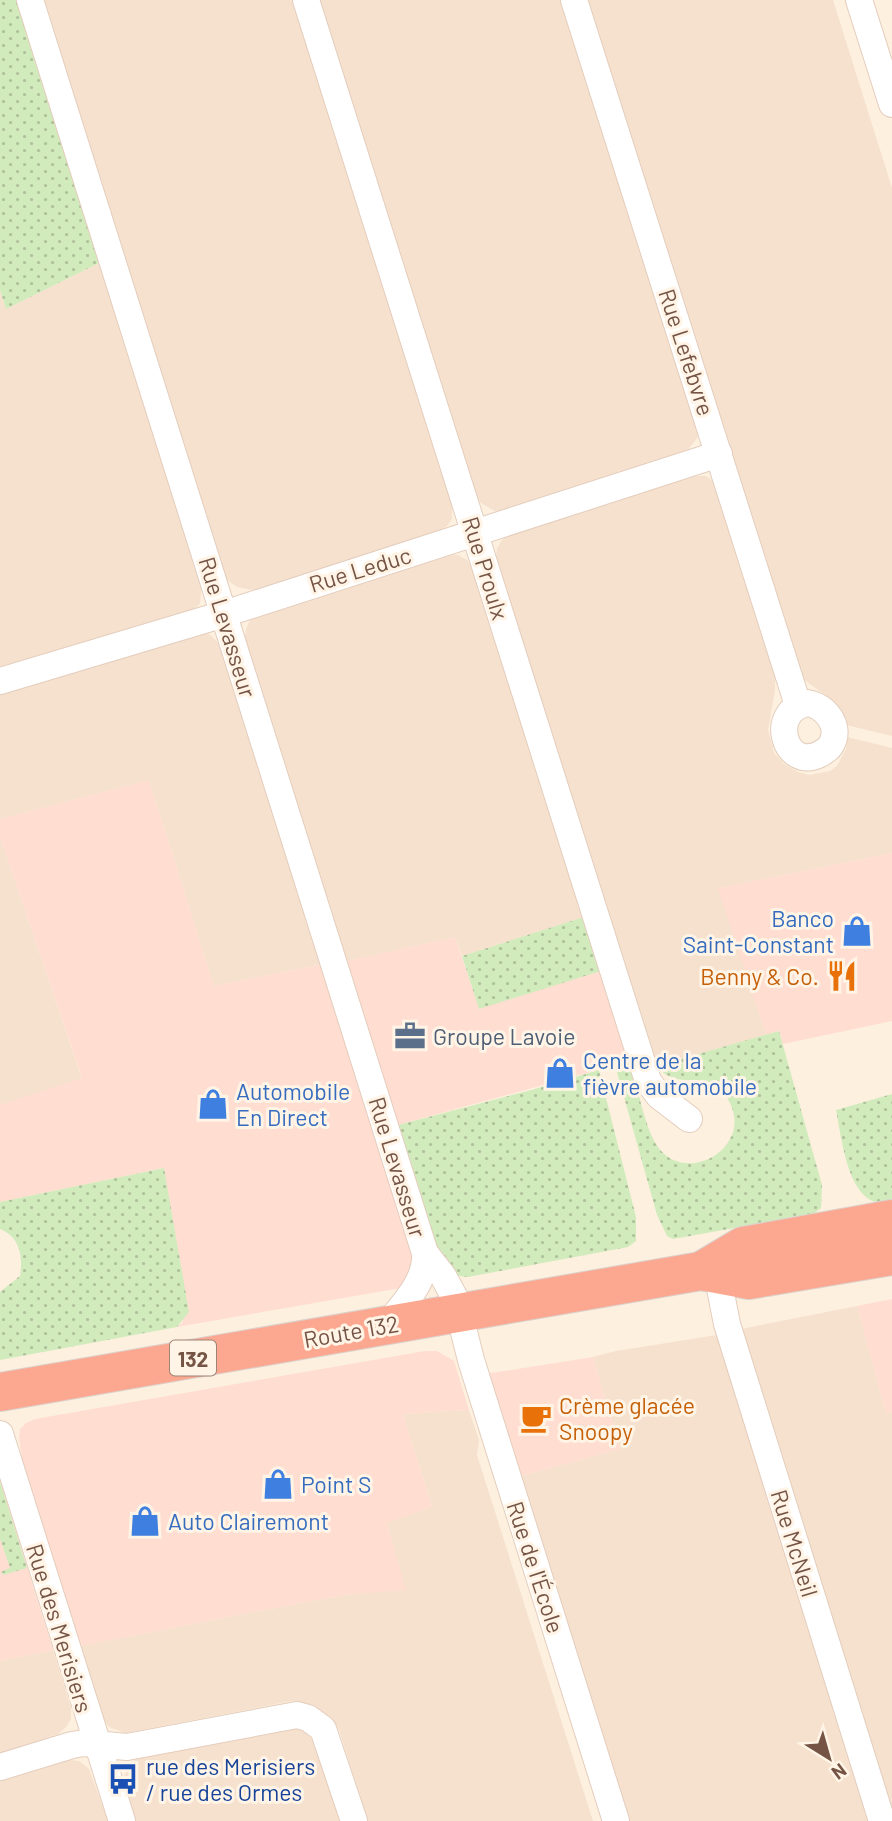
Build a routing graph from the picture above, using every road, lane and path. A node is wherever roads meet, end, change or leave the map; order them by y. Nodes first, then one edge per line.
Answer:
1 (30, 0) edge
2 (306, 0) edge
3 (574, 0) edge
4 (859, 0) edge
5 (892, 104) edge
6 (719, 454) junction
7 (475, 533) junction
8 (224, 614) junction
9 (0, 681) edge
10 (798, 705) dead end
11 (689, 1119) dead end
12 (892, 1219) edge
13 (425, 1253) junction
14 (892, 1256) edge
15 (711, 1269) junction
16 (461, 1312) junction
17 (387, 1325) junction
18 (0, 1392) edge
19 (0, 1434) edge
20 (97, 1744) junction
21 (0, 1767) edge
22 (122, 1821) edge
23 (354, 1821) edge
24 (617, 1821) edge
25 (882, 1821) edge

1 - 8 street, Rue Levasseur
2 - 7 street, Rue Proulx
3 - 6 street, Rue Lefebvre
4 - 5 street
6 - 7 street, Rue Leduc
6 - 10 street, Rue Lefebvre
7 - 8 street, Rue Leduc
7 - 11 street, Rue Proulx
8 - 9 street, Rue Leduc
8 - 13 street, Rue Levasseur
12 - 15 highway, Route 132 / 132
13 - 16 street, Rue Levasseur
13 - 17 street, Rue Levasseur
14 - 15 highway, Route 132 / 132
15 - 16 highway, Route 132 / 132
15 - 25 street, Rue McNeil
16 - 17 highway, Route 132 / 132
16 - 24 street, Rue de l'École
17 - 18 highway, Route 132 / 132
19 - 20 street, Rue des Merisiers
20 - 21 street
20 - 22 street, Rue des Merisiers
20 - 23 street

